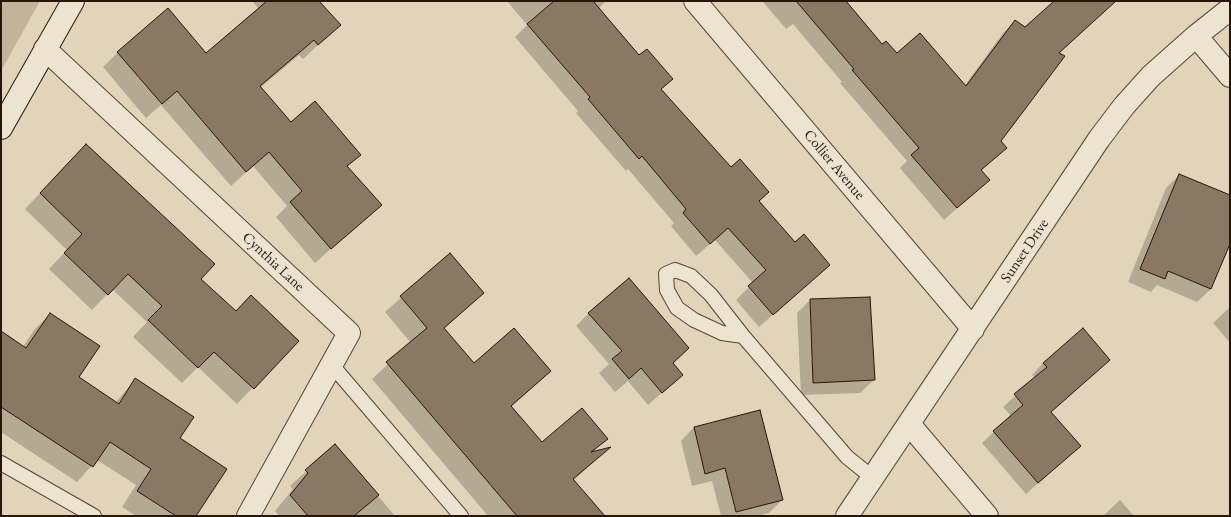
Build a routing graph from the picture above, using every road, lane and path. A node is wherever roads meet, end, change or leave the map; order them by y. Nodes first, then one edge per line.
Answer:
1 (73, 1) edge
2 (695, 1) edge
3 (1230, 9) edge
4 (1196, 36) junction
5 (45, 49) junction
6 (1230, 76) edge
7 (1, 128) edge
8 (973, 329) junction
9 (743, 336) junction
10 (331, 364) junction
11 (910, 425) junction
12 (1, 463) edge
13 (873, 478) junction
14 (94, 516) edge
15 (248, 516) edge
16 (461, 516) edge
17 (847, 516) edge
18 (987, 516) edge

1 - 5 street
2 - 8 street, Collier Avenue
3 - 4 street, Sunset Drive
4 - 6 street
4 - 8 street, Sunset Drive
5 - 7 street
5 - 10 street, Cynthia Lane
8 - 11 street, Sunset Drive
9 - 9 lane
9 - 13 lane
10 - 15 street, Cynthia Lane
10 - 16 lane
11 - 13 street, Sunset Drive
11 - 18 street
12 - 14 lane
13 - 17 street, Sunset Drive

